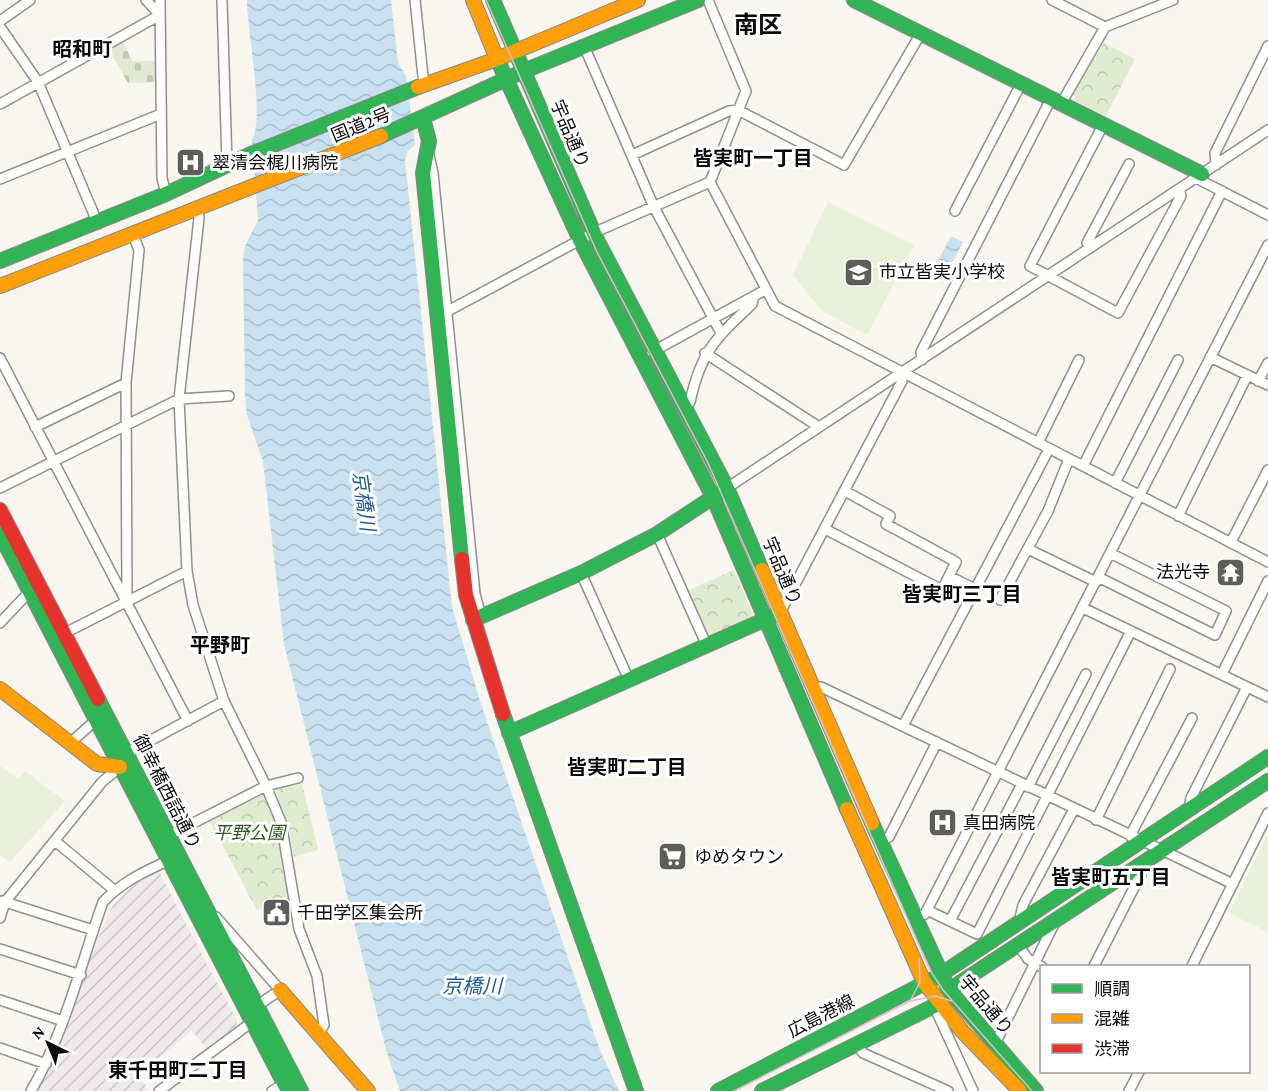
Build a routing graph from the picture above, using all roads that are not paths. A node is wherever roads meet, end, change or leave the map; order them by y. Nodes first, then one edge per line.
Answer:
1 (30, 0) edge
2 (146, 0) edge
3 (160, 0) edge
4 (222, 0) edge
5 (415, 0) edge
6 (473, 0) edge
7 (493, 0) edge
8 (639, 0) edge
9 (698, 0) edge
10 (708, 0) edge
11 (854, 0) edge
12 (1052, 0) edge
13 (1173, 0) edge
14 (160, 15) junction
15 (0, 21) edge
16 (0, 27) edge
17 (1105, 27) junction
18 (921, 33) junction
19 (584, 46) junction
20 (1268, 46) edge
21 (515, 51) junction
22 (497, 58) junction
23 (524, 71) junction
24 (507, 80) junction
25 (38, 82) junction
26 (1021, 84) junction
27 (424, 86) junction
28 (1056, 102) junction
29 (0, 104) edge
30 (738, 110) junction
31 (161, 114) junction
32 (419, 121) junction
33 (1103, 125) junction
34 (1268, 130) edge
35 (428, 150) junction
36 (68, 152) junction
37 (632, 155) junction
38 (227, 164) junction
39 (1129, 164) dead end
40 (1216, 165) junction
41 (1199, 176) junction
42 (0, 179) edge
43 (710, 182) junction
44 (1179, 189) junction
45 (1222, 191) junction
46 (166, 195) junction
47 (654, 207) junction
48 (197, 208) junction
49 (955, 211) dead end
50 (1268, 215) edge
51 (98, 224) junction
52 (132, 232) junction
53 (593, 233) junction
54 (580, 240) junction
55 (1268, 244) edge
56 (1090, 248) junction
57 (0, 261) edge
58 (1046, 276) junction
59 (0, 286) edge
60 (765, 290) junction
61 (754, 296) junction
62 (446, 312) junction
63 (713, 320) junction
64 (721, 333) junction
65 (654, 350) junction
66 (705, 353) junction
67 (641, 357) junction
68 (1210, 357) junction
69 (0, 358) edge
70 (922, 360) junction
71 (1079, 360) dead end
72 (1178, 360) dead end
73 (1268, 363) edge
74 (903, 373) junction
75 (1247, 376) junction
76 (1258, 381) junction
77 (126, 382) junction
78 (1268, 386) edge
79 (230, 396) dead end
80 (179, 399) junction
81 (684, 406) junction
82 (127, 426) junction
83 (35, 427) junction
84 (819, 427) junction
85 (1038, 443) junction
86 (1049, 449) junction
87 (1070, 459) junction
88 (53, 461) junction
89 (1083, 466) junction
90 (1268, 470) edge
91 (1115, 483) junction
92 (0, 488) edge
93 (727, 488) junction
94 (845, 491) junction
95 (713, 497) junction
96 (1140, 497) junction
97 (0, 510) edge
98 (1178, 516) junction
99 (825, 528) junction
100 (0, 534) edge
101 (657, 534) junction
102 (1231, 542) junction
103 (1028, 549) junction
104 (1110, 553) junction
105 (1268, 562) edge
106 (187, 571) junction
107 (581, 573) junction
108 (949, 576) junction
109 (1097, 580) junction
110 (1268, 581) edge
111 (34, 587) junction
112 (975, 589) junction
113 (1000, 600) dead end
114 (127, 601) junction
115 (1083, 608) junction
116 (780, 613) junction
117 (477, 618) junction
118 (766, 620) junction
119 (0, 623) edge
120 (1131, 631) junction
121 (59, 636) junction
122 (707, 646) junction
123 (1170, 669) dead end
124 (1086, 674) dead end
125 (1222, 674) junction
126 (629, 680) junction
127 (812, 687) junction
128 (1247, 687) junction
129 (0, 690) edge
130 (1268, 698) edge
131 (224, 701) junction
132 (1192, 718) dead end
133 (96, 720) junction
134 (188, 721) junction
135 (903, 726) junction
136 (509, 733) junction
137 (937, 742) junction
138 (70, 743) junction
139 (127, 753) junction
140 (1268, 757) edge
141 (120, 767) junction
142 (999, 773) junction
143 (298, 778) dead end
144 (1268, 781) edge
145 (1025, 785) junction
146 (266, 786) junction
147 (1048, 796) junction
148 (1074, 809) junction
149 (1189, 810) junction
150 (1268, 815) edge
151 (1096, 820) junction
152 (164, 838) junction
153 (1136, 839) junction
154 (55, 841) junction
155 (879, 841) junction
156 (1161, 851) junction
157 (174, 858) junction
158 (1143, 863) junction
159 (1233, 884) junction
160 (114, 890) junction
161 (3, 901) edge
162 (206, 907) junction
163 (927, 910) junction
164 (0, 918) edge
165 (913, 918) junction
166 (1056, 920) junction
167 (950, 921) junction
168 (1019, 922) junction
169 (93, 930) junction
170 (1018, 945) junction
171 (0, 949) edge
172 (1038, 965) edge
173 (1095, 965) edge
174 (1192, 965) edge
175 (81, 975) junction
176 (940, 975) junction
177 (924, 985) junction
178 (280, 990) junction
179 (949, 990) junction
180 (0, 999) edge
181 (936, 1005) junction
182 (257, 1006) junction
183 (63, 1021) junction
184 (252, 1022) junction
185 (318, 1035) junction
186 (857, 1044) junction
187 (995, 1044) junction
188 (0, 1048) edge
189 (46, 1064) junction
190 (1138, 1073) edge
191 (289, 1084) edge
192 (31, 1091) edge
193 (159, 1091) edge
194 (272, 1091) edge
195 (301, 1091) edge
196 (368, 1091) edge
197 (636, 1091) edge
198 (718, 1091) edge
199 (762, 1091) edge
200 (948, 1091) edge
201 (973, 1091) edge
202 (1020, 1091) edge
203 (1036, 1091) edge
204 (1129, 1091) edge

1 - 15 street
2 - 14 street
3 - 14 street
4 - 38 street
5 - 27 street
6 - 22 main road, 宇品通り
7 - 21 main road, 宇品通り
8 - 21 main road, 国道2号
9 - 19 main road, 国道2号
10 - 30 street
11 - 18 main road
12 - 17 street
13 - 17 street
14 - 25 street
14 - 31 street
16 - 25 street
17 - 28 street
18 - 26 main road
18 - 30 street
19 - 23 main road, 国道2号
19 - 37 street
20 - 40 street
21 - 22 main road, 国道2号
21 - 23 main road, 宇品通り
22 - 24 main road, 宇品通り
22 - 27 main road, 国道2号
23 - 24 main road, 国道2号
23 - 53 main road, 宇品通り
24 - 32 main road, 国道2号
24 - 54 main road, 宇品通り
25 - 29 street
25 - 36 street
26 - 28 main road
26 - 49 street
27 - 38 main road, 国道2号
28 - 33 main road
28 - 70 street
30 - 37 street
30 - 43 street
31 - 36 street
31 - 46 street
32 - 35 main road
32 - 48 main road, 国道2号
33 - 41 main road
33 - 58 street
34 - 40 street
35 - 62 street
35 - 117 main road
36 - 42 street
36 - 51 street
37 - 47 street
38 - 46 main road, 国道2号
39 - 56 street
40 - 41 street
41 - 44 street
41 - 45 street
43 - 47 street
43 - 60 street
44 - 56 street
44 - 58 street
45 - 50 street
45 - 89 street
46 - 51 main road, 国道2号
47 - 53 street
47 - 63 street
48 - 52 main road, 国道2号
48 - 80 street
51 - 57 main road, 国道2号
52 - 59 main road, 国道2号
52 - 77 street
53 - 54 street
53 - 65 main road, 宇品通り
54 - 62 street
54 - 67 main road, 宇品通り
55 - 68 street
56 - 58 street
58 - 70 street
60 - 61 street
60 - 74 street
61 - 63 street
61 - 64 street
62 - 117 street
63 - 64 street
63 - 65 street
64 - 66 street
65 - 67 street
65 - 81 main road, 宇品通り
66 - 81 street
66 - 84 street
67 - 95 main road, 宇品通り
68 - 75 street
68 - 96 street
69 - 83 street
70 - 74 street
71 - 85 street
72 - 91 street
73 - 76 street
74 - 84 street
74 - 85 street
74 - 94 street
75 - 76 street
75 - 98 street
76 - 78 street
77 - 82 street
77 - 83 street
79 - 80 street
80 - 82 street
80 - 106 street
81 - 93 main road, 宇品通り
82 - 88 street
82 - 114 street
83 - 88 street
84 - 93 street
85 - 86 street
86 - 87 street
86 - 112 street
87 - 89 street
87 - 103 street
88 - 92 street
88 - 114 street
89 - 91 street
90 - 102 street
91 - 96 street
93 - 95 main road
93 - 116 main road, 宇品通り
94 - 99 street
94 - 108 street
95 - 101 main road
95 - 118 main road, 宇品通り
96 - 98 street
96 - 104 street
97 - 111 main road, 御幸橋西詰通り
98 - 102 street
99 - 108 street
99 - 116 street
100 - 111 main road, 御幸橋西詰通り
101 - 107 main road
101 - 122 street
102 - 105 street
103 - 109 street
103 - 113 street
104 - 109 street
104 - 109 street
106 - 114 street
106 - 131 street
107 - 117 main road
107 - 126 street
108 - 112 street
109 - 115 street
110 - 125 street
111 - 119 street
111 - 121 main road, 御幸橋西詰通り
112 - 135 street
114 - 121 street
114 - 134 street
115 - 120 street
115 - 142 street
116 - 118 main road
116 - 127 main road, 宇品通り
117 - 136 main road
118 - 122 main road
118 - 177 main road, 宇品通り
120 - 125 street
120 - 147 street
121 - 133 main road, 御幸橋西詰通り
121 - 139 main road, 御幸橋西詰通り
122 - 126 main road
123 - 151 street
124 - 145 street
125 - 128 street
126 - 136 main road
127 - 135 street
127 - 155 main road, 宇品通り
128 - 130 street
128 - 149 street
129 - 138 main road
131 - 134 street
131 - 146 street
132 - 153 street
133 - 138 street
133 - 141 main road, 御幸橋西詰通り
134 - 139 street
135 - 137 street
136 - 197 main road
137 - 142 street
137 - 155 street
138 - 141 main road
139 - 141 street
139 - 152 main road, 御幸橋西詰通り
140 - 149 main road, 広島港線
141 - 152 main road, 御幸橋西詰通り
141 - 154 street
142 - 145 street
142 - 163 street
143 - 146 street
144 - 156 main road
145 - 147 street
145 - 167 street
146 - 152 street
146 - 185 street
147 - 148 street
147 - 167 street
148 - 151 street
148 - 168 street
149 - 153 main road, 広島港線
150 - 159 street
151 - 153 street
152 - 157 main road, 御幸橋西詰通り
153 - 156 street
153 - 168 main road, 広島港線
154 - 160 street
154 - 161 street
155 - 165 main road, 宇品通り
156 - 158 main road
156 - 159 street
157 - 160 street
157 - 162 main road, 御幸橋西詰通り
157 - 184 main road, 御幸橋西詰通り
158 - 166 main road
158 - 173 street
159 - 174 street
160 - 169 street
161 - 164 street
161 - 169 street
162 - 178 street
162 - 182 main road, 御幸橋西詰通り
163 - 165 street
163 - 167 street
165 - 176 main road, 宇品通り
166 - 170 main road
166 - 172 street
168 - 176 main road, 広島港線
169 - 175 street
170 - 172 street
170 - 179 main road
171 - 175 street
172 - 187 street
175 - 183 street
176 - 177 main road, 広島港線
176 - 179 main road, 宇品通り
177 - 181 main road, 宇品通り
177 - 198 main road, 広島港線
178 - 182 street
178 - 185 main road
179 - 181 main road
179 - 187 main road, 宇品通り
180 - 183 street
181 - 186 main road
181 - 201 street
181 - 202 main road, 宇品通り
182 - 184 street
182 - 191 main road, 御幸橋西詰通り
183 - 189 street
184 - 191 main road, 御幸橋西詰通り
184 - 193 street
185 - 196 main road
186 - 199 main road
186 - 200 street
187 - 203 main road, 宇品通り
188 - 189 street
189 - 192 street
190 - 204 street
191 - 194 street
191 - 195 main road, 御幸橋西詰通り

